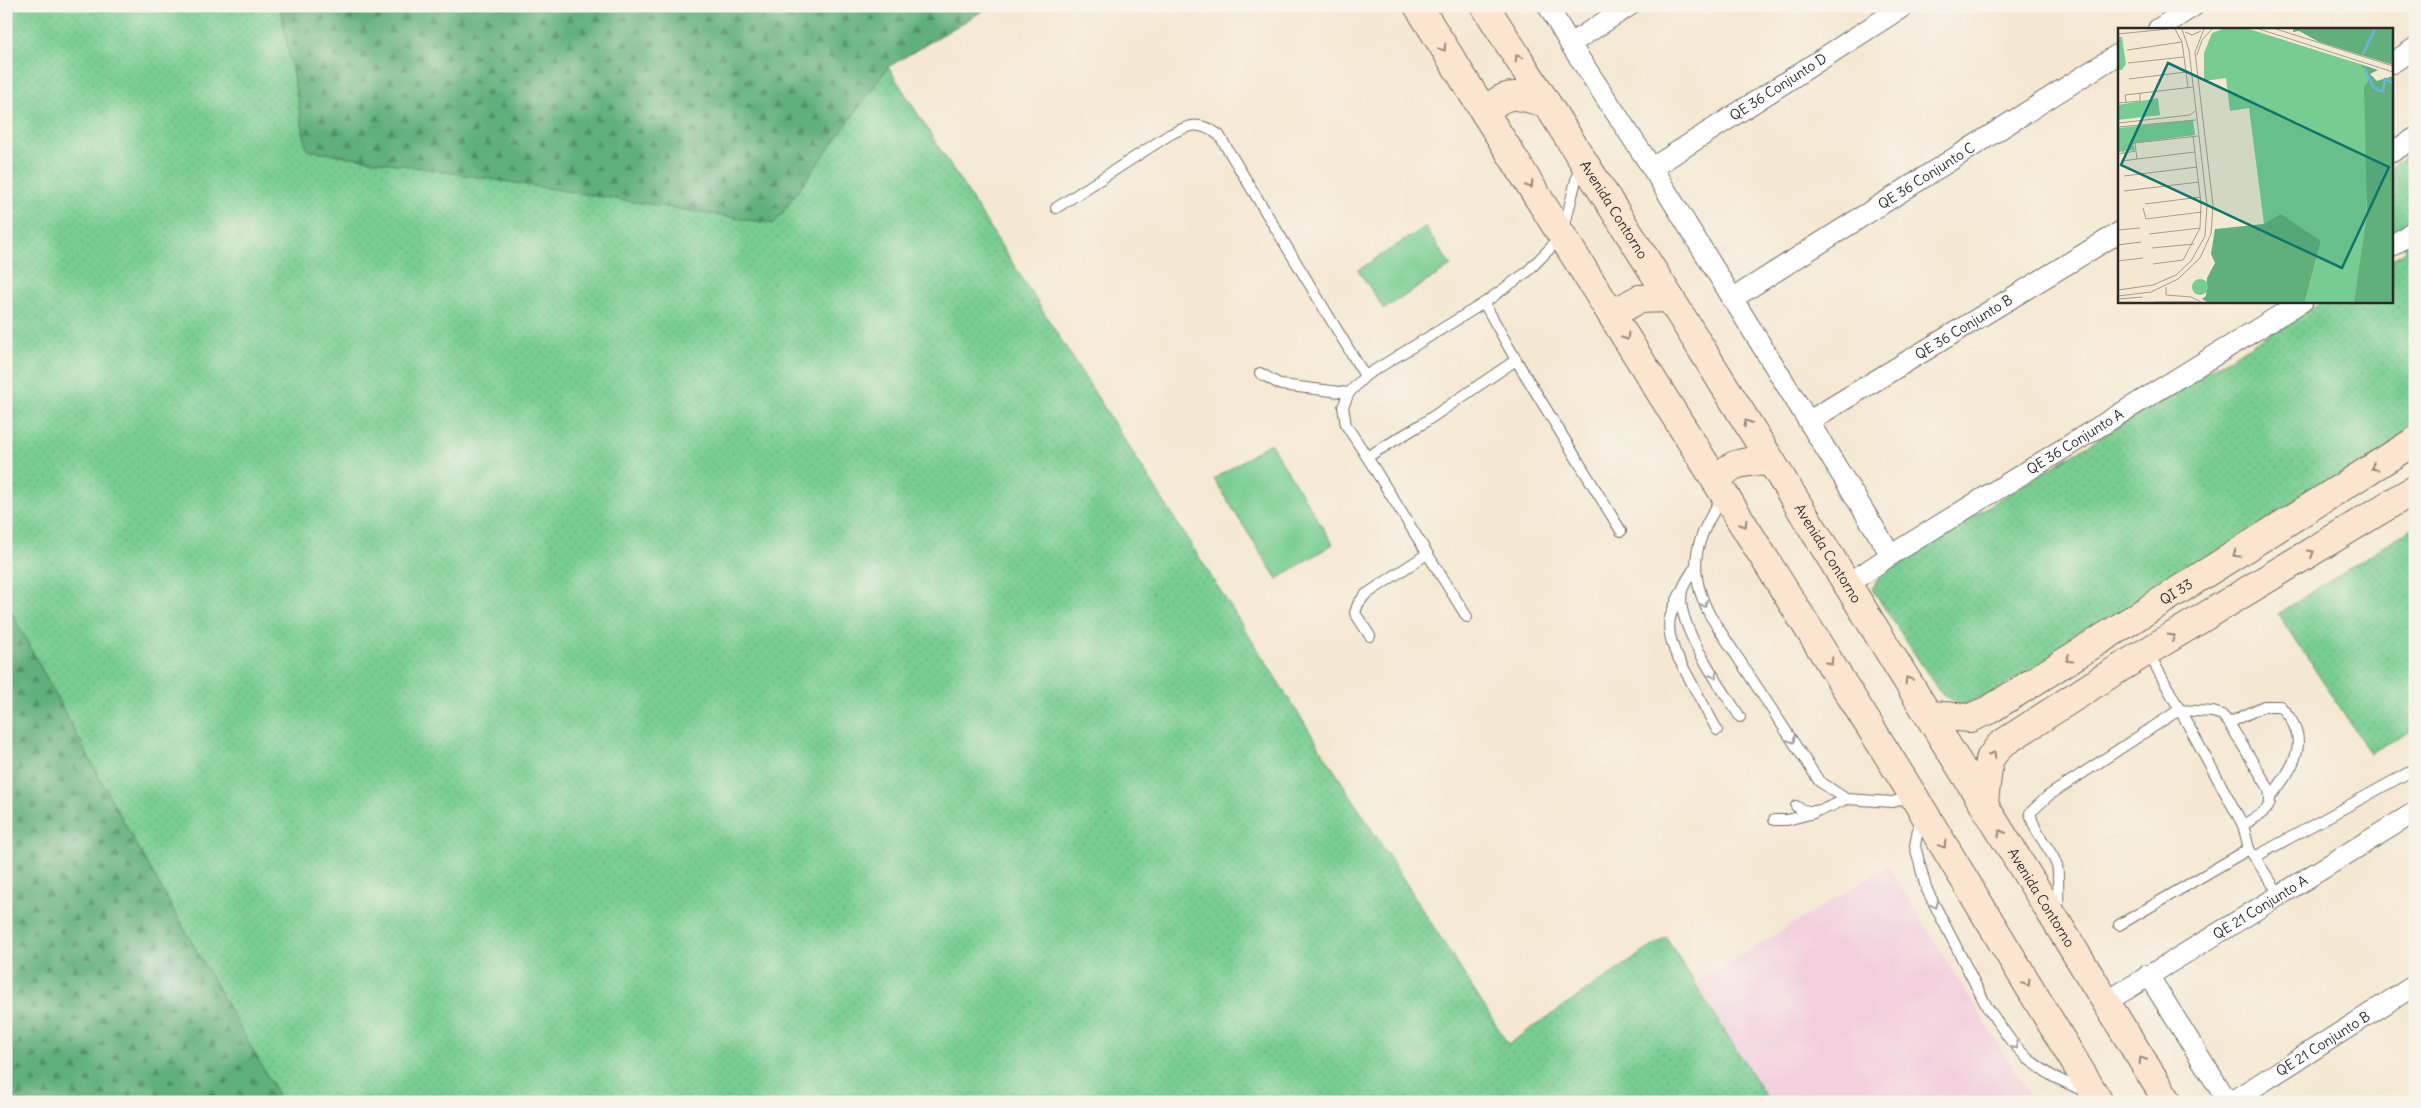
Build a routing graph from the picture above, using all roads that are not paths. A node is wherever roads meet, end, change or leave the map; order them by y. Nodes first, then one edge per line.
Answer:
1 (1418, 6) edge
2 (1485, 6) edge
3 (1548, 6) edge
4 (1629, 6) edge
5 (1904, 6) edge
6 (2194, 6) edge
7 (2160, 28) edge
8 (1570, 44) junction
9 (2415, 48) edge
10 (2118, 54) edge
11 (2394, 62) edge
12 (1546, 103) junction
13 (1485, 113) junction
14 (2415, 138) edge
15 (2394, 151) edge
16 (1582, 158) junction
17 (1652, 168) junction
18 (1056, 208) dead end
19 (2415, 230) edge
20 (2118, 233) edge
21 (1562, 236) junction
22 (2394, 245) edge
23 (1670, 298) junction
24 (1732, 299) junction
25 (2300, 302) edge
26 (1484, 303) junction
27 (1612, 314) junction
28 (1516, 360) junction
29 (1260, 374) dead end
30 (1365, 376) junction
31 (1348, 393) junction
32 (1808, 422) junction
33 (2415, 441) edge
34 (1366, 457) junction
35 (1771, 462) junction
36 (1722, 488) junction
37 (2415, 489) edge
38 (1621, 531) dead end
39 (1427, 554) junction
40 (1891, 555) junction
41 (1695, 567) junction
42 (1848, 584) junction
43 (1682, 592) junction
44 (1467, 617) dead end
45 (1370, 636) dead end
46 (2093, 645) junction
47 (2148, 651) junction
48 (2110, 674) junction
49 (2180, 710) junction
50 (1930, 715) junction
51 (1740, 717) dead end
52 (2229, 722) junction
53 (1717, 730) dead end
54 (2415, 768) edge
55 (2271, 796) junction
56 (1846, 799) junction
57 (1917, 802) junction
58 (1984, 802) junction
59 (1796, 806) dead end
60 (1818, 811) junction
61 (2415, 812) edge
62 (1774, 820) dead end
63 (2243, 825) junction
64 (2252, 853) junction
65 (2279, 894) junction
66 (2119, 925) dead end
67 (2069, 941) junction
68 (2148, 975) junction
69 (2415, 985) edge
70 (2106, 1002) junction
71 (2097, 1098) edge
72 (2168, 1102) edge
73 (2230, 1102) edge

1 -> 13 main road
12 -> 2 main road, Avenida Contorno
3 - 8 street
4 - 8 street
5 - 17 street, QE 36 Conjunto D
6 - 7 street
8 - 17 street
9 - 11 street
10 - 24 street, QE 36 Conjunto C
12 - 13 main road
12 - 16 main road, Avenida Contorno
13 -> 21 main road
14 - 15 street
16 - 21 lane
16 - 23 main road, Avenida Contorno
17 - 24 street
18 - 30 lane
19 - 22 street
20 - 32 street, QE 36 Conjunto B
21 - 26 lane
21 - 27 main road
23 - 27 main road
35 -> 23 main road, Avenida Contorno
24 - 32 street
25 - 40 street, QE 36 Conjunto A
26 - 28 lane
26 - 30 lane
27 -> 36 main road
28 - 34 lane
28 - 38 lane
29 - 31 lane
30 - 31 lane
31 - 34 lane
32 - 40 street
33 -> 46 main road, QI 33
34 - 39 lane
35 - 36 main road
35 - 42 main road, Avenida Contorno
36 - 41 lane
36 -> 57 main road
47 -> 37 main road
39 - 44 lane
39 - 45 lane
40 - 42 street, QE 36 Conjunto A
41 - 43 lane
41 -> 56 lane
50 -> 42 main road, Avenida Contorno
43 -> 51 lane
43 - 53 lane
46 - 48 main road
46 -> 50 main road, QI 33
47 - 48 main road
47 - 49 lane
58 -> 48 main road
49 - 52 lane
49 - 63 lane
49 - 67 lane
50 - 58 main road, Avenida Contorno
52 - 55 lane
52 - 55 lane
54 - 64 lane
55 - 63 lane
56 - 57 lane
56 - 60 lane
57 -> 71 main road
57 -> 71 lane
67 -> 58 main road, Avenida Contorno
59 - 60 lane
60 - 62 lane
61 - 65 street, QE 21 Conjunto A
63 - 64 lane
64 - 65 lane
64 - 66 lane
65 - 68 street, QE 21 Conjunto A
67 - 70 main road, Avenida Contorno
68 - 70 street, QE 21 Conjunto A
68 - 73 street
69 - 73 street, QE 21 Conjunto B
72 -> 70 main road, Avenida Contorno

